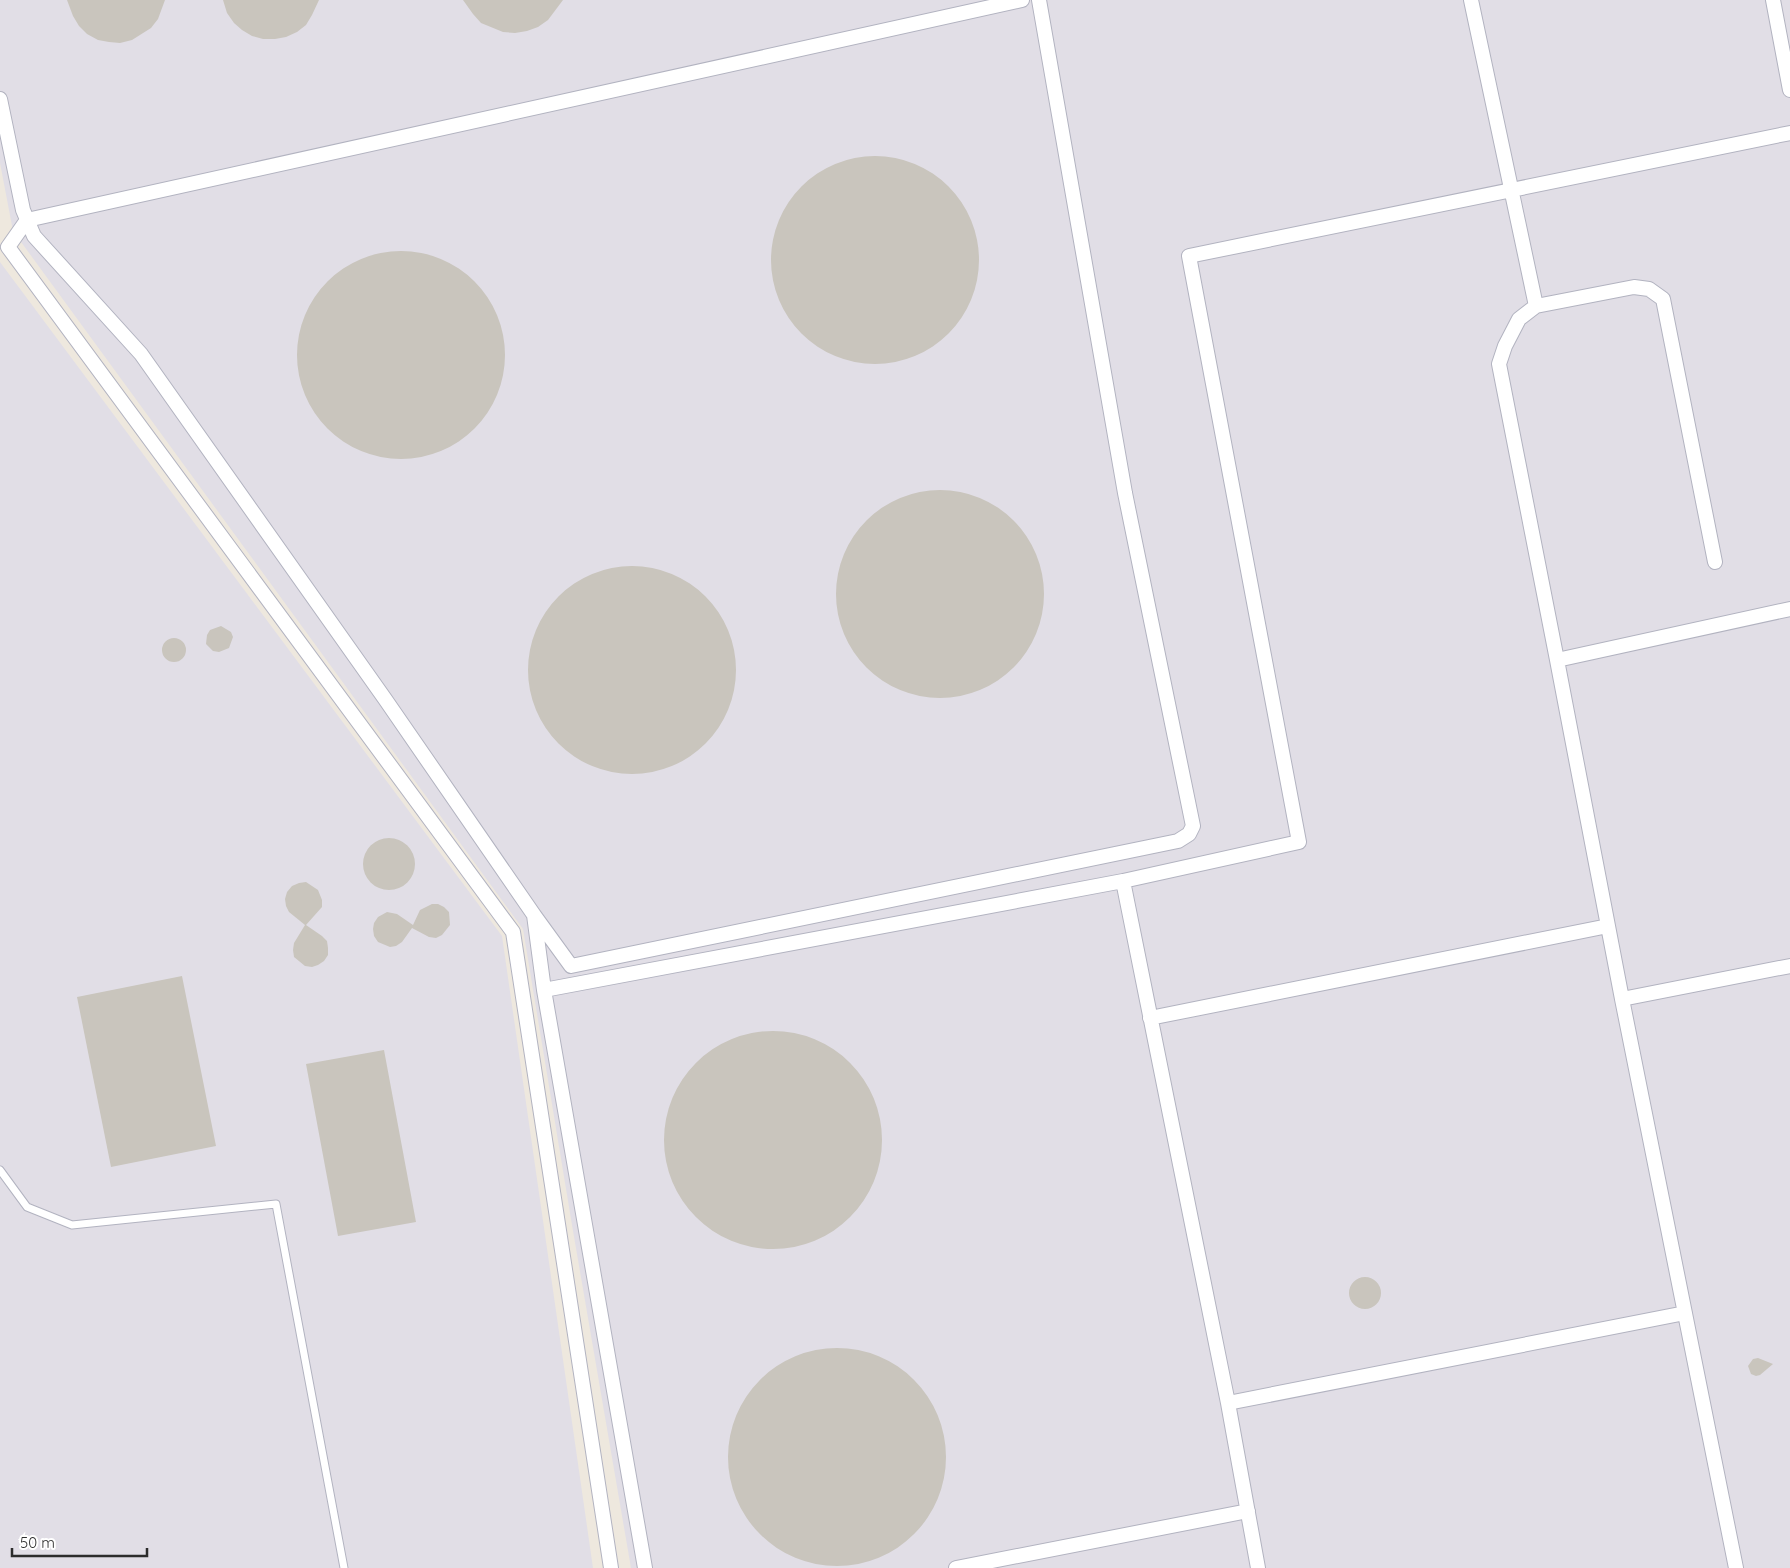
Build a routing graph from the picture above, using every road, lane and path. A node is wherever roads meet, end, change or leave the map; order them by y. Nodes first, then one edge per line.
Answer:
1 (1022, 0) edge
2 (1039, 0) edge
3 (1471, 0) edge
4 (1773, 0) edge
5 (1790, 90) edge
6 (0, 99) edge
7 (1790, 133) edge
8 (1510, 190) junction
9 (27, 220) junction
10 (1536, 306) junction
11 (1715, 562) dead end
12 (1790, 608) edge
13 (1557, 660) junction
14 (1124, 881) junction
15 (534, 915) junction
16 (1608, 926) junction
17 (1790, 966) edge
18 (544, 990) junction
19 (1622, 999) junction
20 (1150, 1018) junction
21 (0, 1170) edge
22 (1685, 1313) junction
23 (1228, 1403) junction
24 (1248, 1512) junction
25 (344, 1568) edge
26 (611, 1568) edge
27 (645, 1568) edge
28 (956, 1568) edge
29 (1258, 1568) edge
30 (1736, 1568) edge

1 - 9 street
2 - 15 street
3 - 8 street
4 - 5 street
6 - 9 street
7 - 8 street
8 - 10 street
8 - 14 street
9 - 15 street
9 - 26 street
10 - 11 street
10 - 13 street
12 - 13 street
13 - 16 street
14 - 18 street
14 - 20 street
15 - 18 street
16 - 19 street
16 - 20 street
17 - 19 street
18 - 27 street
19 - 22 street
20 - 23 street
21 - 25 lane
22 - 23 street
22 - 30 street
23 - 24 street
24 - 28 street
24 - 29 street

